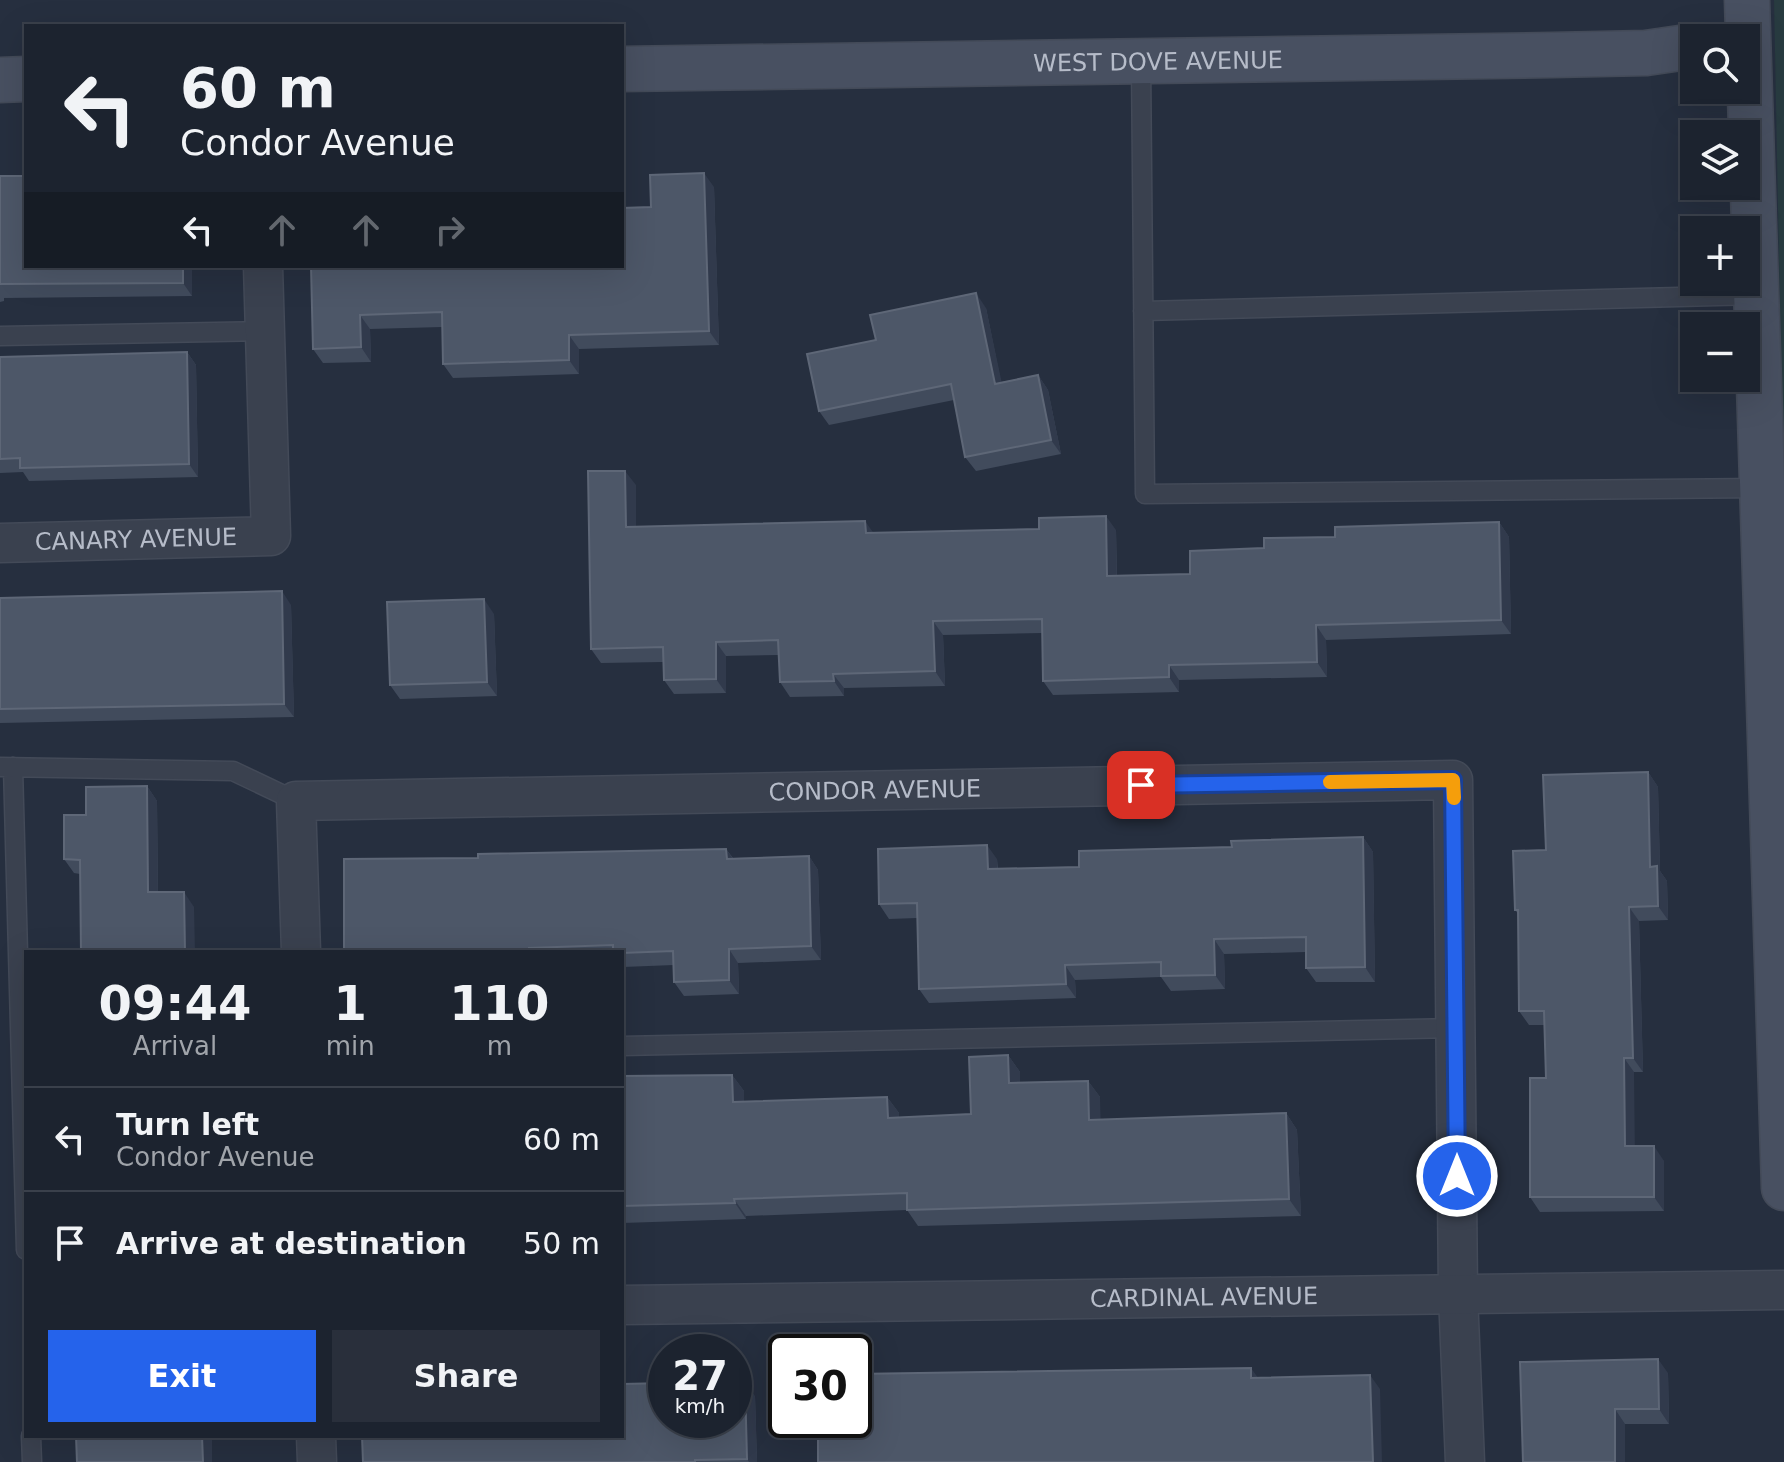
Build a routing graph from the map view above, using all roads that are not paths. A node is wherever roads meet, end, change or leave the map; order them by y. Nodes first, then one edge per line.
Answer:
1 (1680, 48) edge
2 (1141, 61) junction
3 (624, 69) edge
4 (24, 79) edge
5 (0, 80) edge
6 (1756, 104) edge
7 (1757, 216) edge
8 (263, 268) edge
9 (1719, 296) edge
10 (1757, 296) edge
11 (1143, 311) junction
12 (265, 331) junction
13 (0, 336) edge
14 (1762, 488) junction
15 (0, 543) edge
16 (6, 767) edge
17 (296, 801) junction
18 (301, 950) edge
19 (1456, 1028) junction
20 (624, 1046) edge
21 (1784, 1188) edge
22 (24, 1202) edge
23 (1784, 1290) edge
24 (1458, 1295) junction
25 (624, 1305) edge
26 (31, 1438) edge
27 (316, 1438) edge
28 (32, 1462) edge
29 (317, 1462) edge
30 (1465, 1462) edge

1 - 2 main road, WEST DOVE AVENUE
2 - 3 main road, WEST DOVE AVENUE
2 - 11 lane
4 - 5 main road
6 - 7 main road
8 - 12 street
9 - 11 lane
10 - 14 main road
11 - 14 lane
12 - 13 lane
12 - 15 street, CANARY AVENUE
14 - 21 main road
16 - 17 lane
16 - 22 lane
17 - 18 street
17 - 19 street, CONDOR AVENUE
19 - 20 lane
19 - 24 street
23 - 24 street, CARDINAL AVENUE
24 - 25 street, CARDINAL AVENUE
24 - 30 street
26 - 28 lane
27 - 29 street

